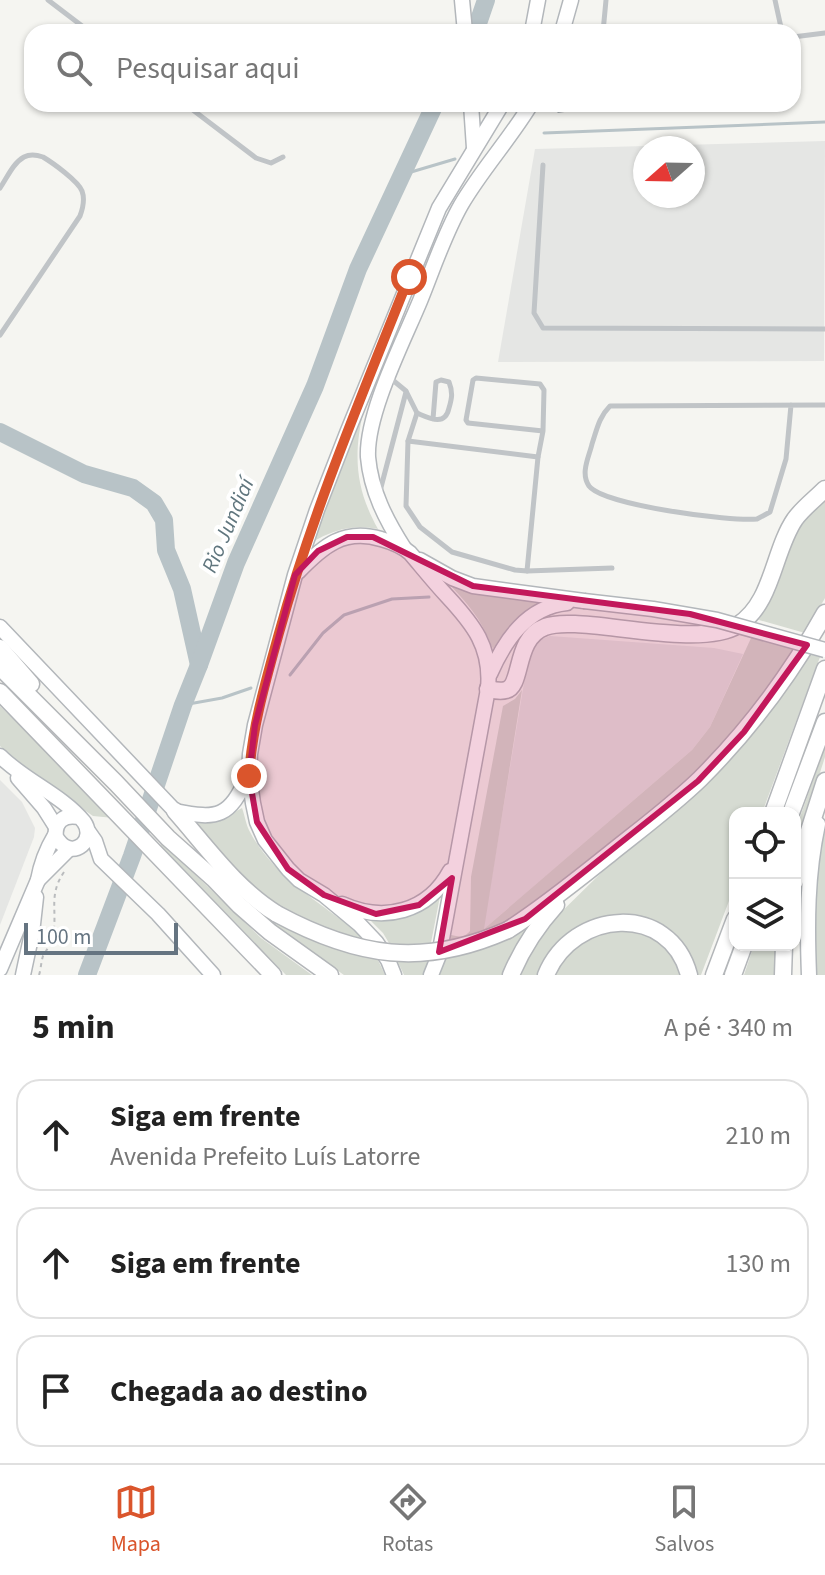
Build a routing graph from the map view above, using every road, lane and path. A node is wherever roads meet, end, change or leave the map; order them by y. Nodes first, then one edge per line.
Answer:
1 (48, 0) edge
2 (462, 0) edge
3 (538, 0) edge
4 (565, 0) edge
5 (571, 0) edge
6 (606, 0) edge
7 (775, 0) edge
8 (80, 24) edge
9 (464, 24) edge
10 (534, 24) edge
11 (561, 24) edge
12 (563, 24) edge
13 (604, 24) edge
14 (780, 24) edge
15 (825, 33) edge
16 (801, 36) edge
17 (196, 112) edge
18 (472, 112) edge
19 (497, 112) edge
20 (525, 112) edge
21 (474, 148) junction
22 (283, 157) dead end
23 (543, 165) dead end
24 (0, 188) edge
25 (825, 329) edge
26 (0, 335) edge
27 (388, 377) junction
28 (406, 391) junction
29 (791, 405) junction
30 (825, 405) edge
31 (417, 413) junction
32 (433, 419) junction
33 (543, 431) junction
34 (408, 441) junction
35 (538, 457) junction
36 (825, 489) edge
37 (378, 500) junction
38 (407, 551) junction
39 (612, 568) dead end
40 (527, 571) junction
41 (295, 575) junction
42 (584, 601) junction
43 (825, 613) edge
44 (0, 627) edge
45 (0, 648) edge
46 (825, 650) edge
47 (0, 667) edge
48 (825, 669) edge
49 (488, 683) junction
50 (0, 692) edge
51 (825, 722) edge
52 (82, 748) junction
53 (0, 756) edge
54 (11, 767) junction
55 (249, 776) junction
56 (825, 781) edge
57 (825, 788) edge
58 (775, 807) edge
59 (793, 807) edge
60 (175, 811) junction
61 (78, 817) junction
62 (56, 831) junction
63 (88, 831) junction
64 (71, 849) junction
65 (103, 861) junction
66 (455, 861) junction
67 (66, 869) dead end
68 (587, 872) junction
69 (795, 879) edge
70 (38, 880) junction
71 (324, 895) junction
72 (729, 935) edge
73 (742, 951) edge
74 (784, 951) edge
75 (0, 969) edge
76 (23, 975) edge
77 (39, 975) edge
78 (213, 975) edge
79 (273, 975) edge
80 (330, 975) edge
81 (394, 975) edge
82 (431, 975) edge
83 (511, 975) edge
84 (546, 975) edge
85 (689, 975) edge
86 (714, 975) edge
87 (733, 975) edge
88 (783, 975) edge
89 (809, 975) edge

1 - 8 lane
2 - 9 main road
3 - 10 main road
4 - 11 main road
5 - 12 main road
6 - 13 lane
7 - 14 lane
15 - 16 lane
17 - 22 lane
18 - 21 main road
19 - 21 main road
20 - 27 main road
21 - 41 main road
23 - 25 lane
24 - 26 lane
27 - 28 lane
27 - 37 main road
28 - 31 lane
28 - 37 lane
29 - 29 lane
29 - 30 lane
31 - 32 lane
31 - 34 lane
32 - 32 lane
33 - 33 lane
33 - 35 lane
34 - 35 lane
34 - 40 lane
35 - 40 lane
36 - 49 highway
37 - 38 main road
38 - 41 main road
38 - 42 main road
38 - 49 main road
39 - 40 lane
41 - 55 main road
42 - 46 main road, bridge
42 - 49 main road
43 - 68 highway
44 - 60 main road
45 - 52 highway
47 - 52 highway
48 - 58 highway
49 - 66 main road
50 - 79 highway
51 - 59 highway
52 - 80 highway
53 - 54 main road
54 - 61 main road
54 - 62 main road
55 - 60 main road
55 - 71 main road
56 - 69 highway
57 - 89 main road
60 - 68 highway, bridge
61 - 62 main road
61 - 63 main road
62 - 64 main road
62 - 70 main road
63 - 64 main road
63 - 65 main road
64 - 65 main road
64 - 70 main road
65 - 78 main road
66 - 71 main road
66 - 82 main road
67 - 77 path
68 - 83 highway
70 - 75 main road
70 - 76 main road
71 - 81 main road
72 - 86 highway
73 - 87 highway
74 - 88 highway
84 - 85 highway

